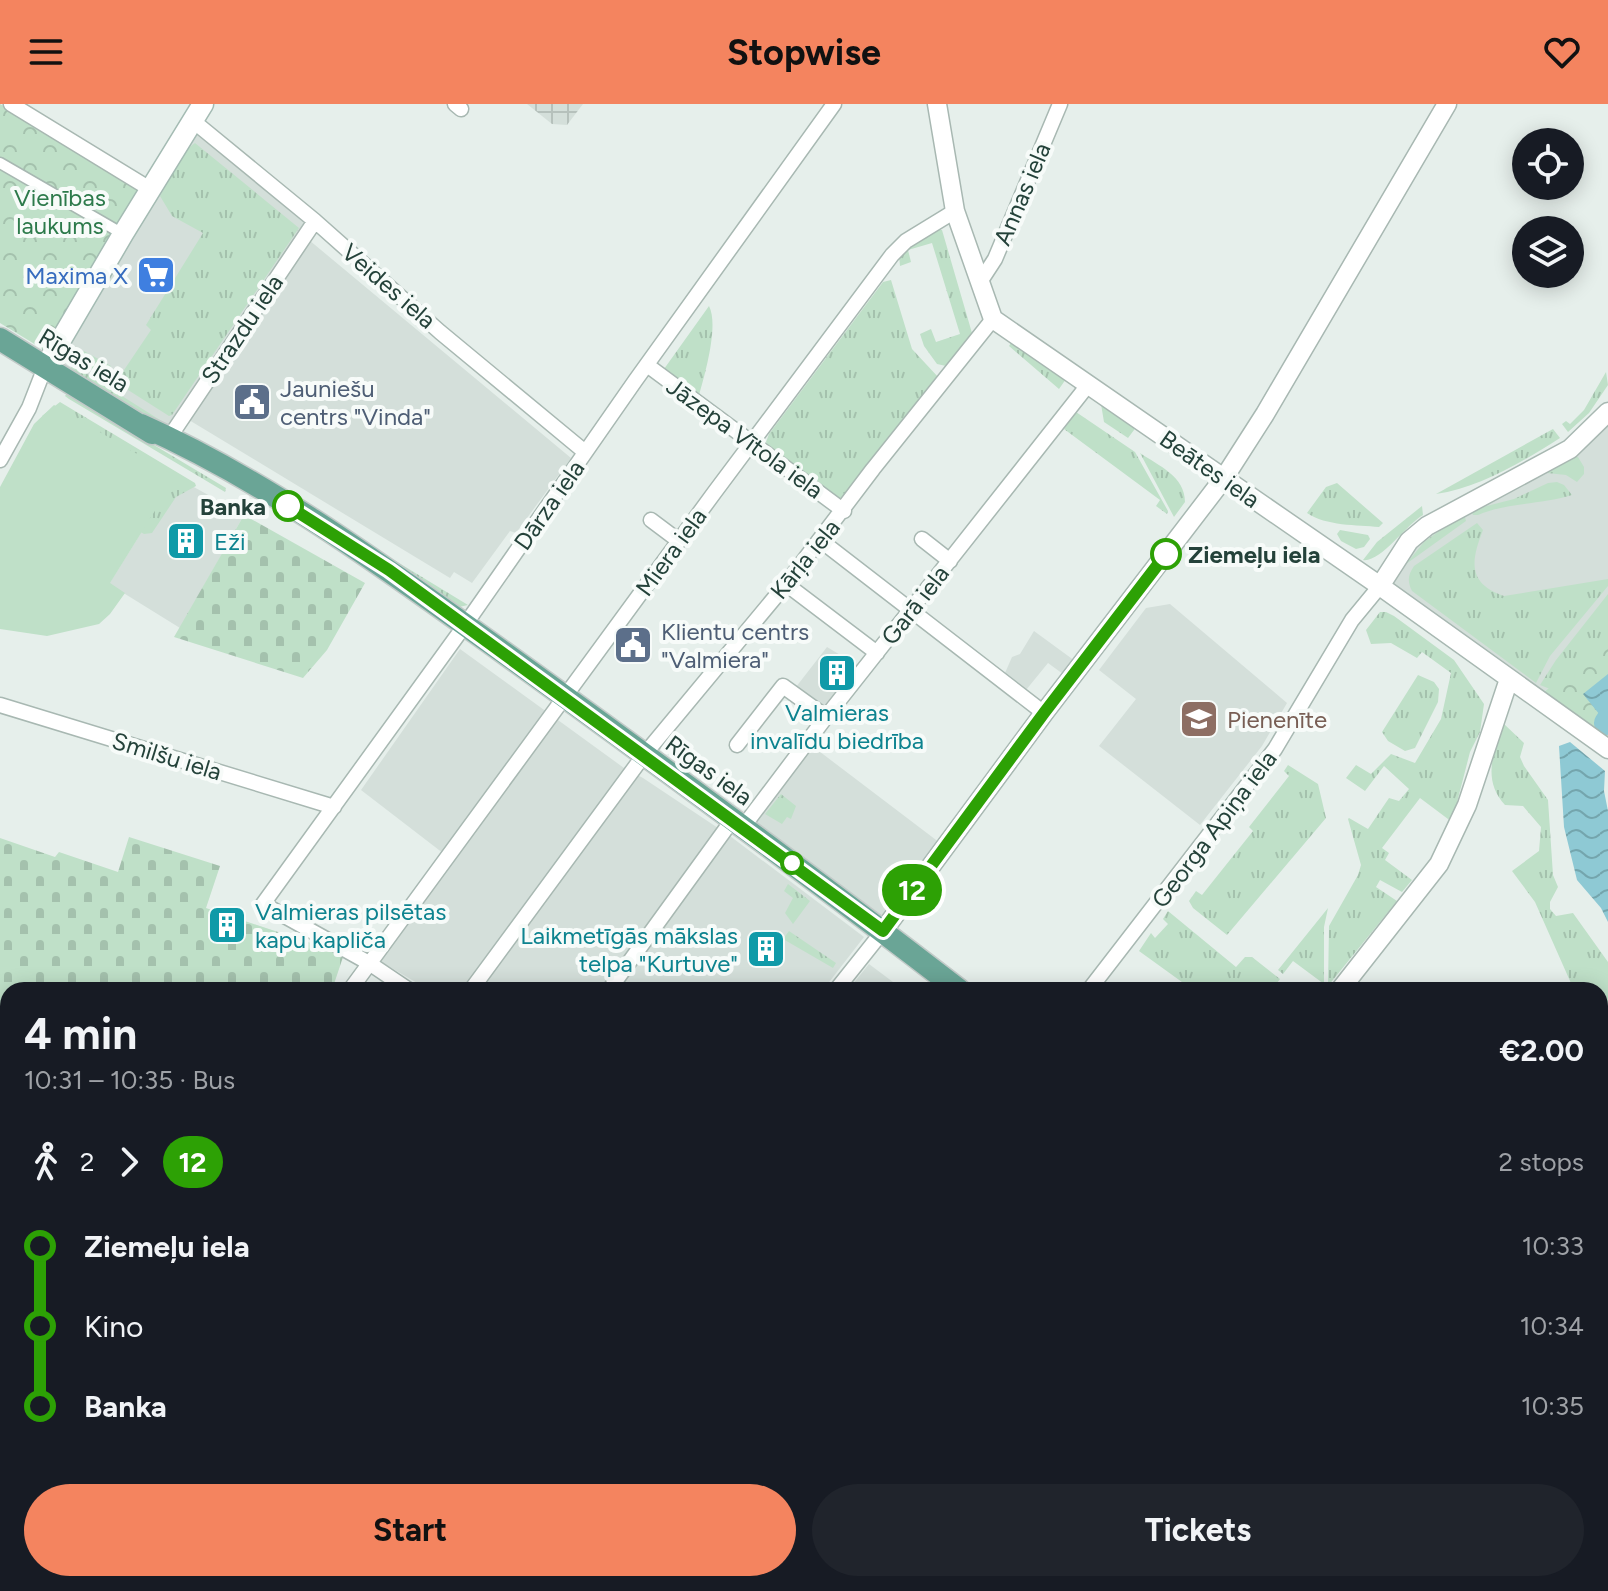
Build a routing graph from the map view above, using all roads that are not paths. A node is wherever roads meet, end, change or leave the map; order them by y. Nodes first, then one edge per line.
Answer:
1 (11, 104) edge
2 (834, 104) edge
3 (937, 104) edge
4 (1060, 104) edge
5 (1447, 104) edge
6 (198, 112) edge
7 (0, 163) edge
8 (150, 189) junction
9 (955, 211) junction
10 (315, 221) junction
11 (123, 234) junction
12 (980, 282) junction
13 (993, 319) junction
14 (0, 339) edge
15 (647, 365) junction
16 (45, 367) junction
17 (1088, 385) junction
18 (1608, 412) edge
19 (141, 425) junction
20 (169, 438) junction
21 (754, 442) junction
22 (585, 452) junction
23 (0, 460) edge
24 (1224, 478) junction
25 (844, 511) junction
26 (651, 520) dead end
27 (922, 539) dead end
28 (820, 540) junction
29 (679, 541) junction
30 (950, 561) junction
31 (786, 584) junction
32 (1380, 586) junction
33 (424, 597) junction
34 (911, 612) junction
35 (465, 625) junction
36 (877, 653) junction
37 (1509, 679) junction
38 (565, 696) junction
39 (0, 705) edge
40 (1044, 713) junction
41 (826, 717) junction
42 (737, 745) dead end
43 (1608, 749) edge
44 (644, 755) junction
45 (334, 807) junction
46 (738, 823) junction
47 (883, 931) junction
48 (369, 963) junction
49 (356, 982) edge
50 (397, 982) edge
51 (477, 982) edge
52 (615, 982) edge
53 (842, 982) edge
54 (949, 982) edge
55 (1095, 982) edge
56 (1346, 982) edge

1 - 8 street
2 - 15 street, Dārza iela
3 - 9 street
4 - 12 street, Annas iela
5 - 24 street
6 - 8 main road
6 - 10 street, Veides iela
7 - 11 street
8 - 11 main road
9 - 12 street
9 - 21 street, Miera iela
10 - 20 street, Strazdu iela
10 - 22 street, Veides iela
11 - 16 main road
12 - 13 street
13 - 17 street, Beātes iela
13 - 25 street, Kārļa iela
14 - 16 main road, Rīgas iela
15 - 21 street, Jāzepa Vītola iela
15 - 22 street, Dārza iela
16 - 19 main road, Rīgas iela
16 - 23 street
17 - 24 street, Beātes iela
17 - 30 street, Garā iela
18 - 32 street, Georga Apiņa iela
19 - 20 main road, Rīgas iela
19 - 33 main road, Rīgas iela
20 - 33 main road, Rīgas iela
21 - 25 street, Jāzepa Vītola iela
21 - 29 street, Miera iela
22 - 35 street, Dārza iela
24 - 32 street, Beātes iela
24 - 40 street
25 - 28 street, Kārļa iela
26 - 29 street
27 - 30 street
28 - 31 street, Kārļa iela
28 - 34 street
29 - 38 street, Miera iela
30 - 34 street, Garā iela
31 - 36 street
31 - 44 street, Kārļa iela
32 - 37 street, Beātes iela
32 - 55 street, Georga Apiņa iela
33 - 35 main road, Rīgas iela
34 - 36 street, Garā iela
34 - 40 street
35 - 38 main road, Rīgas iela
35 - 45 street, Dārza iela
36 - 41 street, Garā iela
37 - 43 street, Beātes iela
37 - 56 street
38 - 44 main road, Rīgas iela
38 - 48 street, Miera iela
39 - 45 street, Smilšu iela
40 - 47 street
41 - 42 street
41 - 46 street, Garā iela
44 - 46 main road, Rīgas iela
44 - 51 street, Kārļa iela
45 - 48 street, Dārza iela
46 - 47 main road, Rīgas iela
46 - 52 street, Garā iela
47 - 53 street
47 - 54 main road, Rīgas iela
48 - 49 street, Miera iela
48 - 50 street

